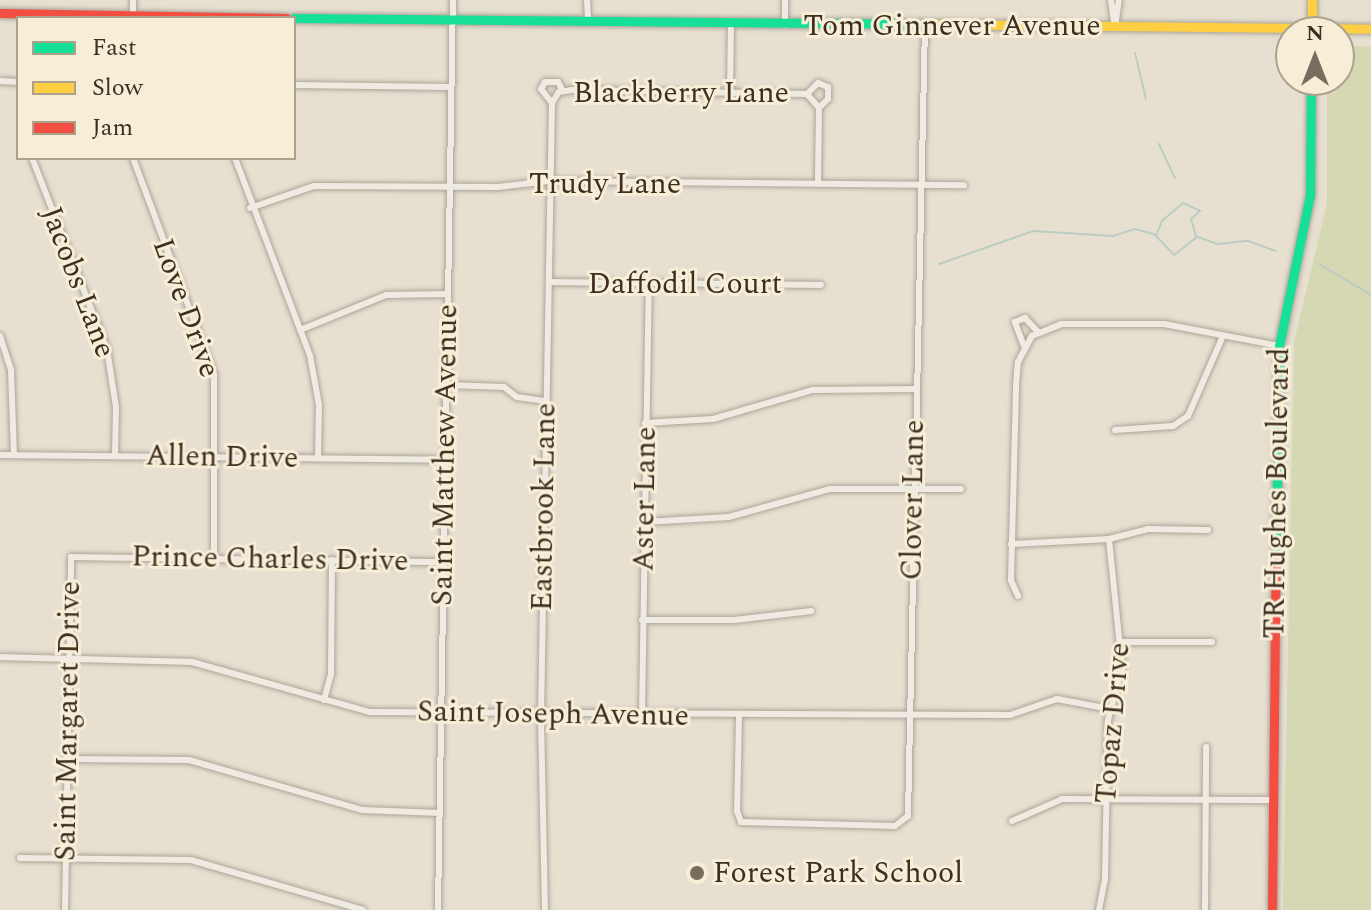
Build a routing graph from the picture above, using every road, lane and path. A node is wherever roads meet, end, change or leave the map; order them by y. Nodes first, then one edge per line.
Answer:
1 (453, 0) edge
2 (587, 0) edge
3 (785, 0) edge
4 (1111, 0) edge
5 (1119, 0) edge
6 (0, 13) edge
7 (100, 16) edge
8 (296, 18) edge
9 (452, 21) junction
10 (588, 22) junction
11 (731, 24) junction
12 (785, 25) junction
13 (925, 26) junction
14 (1115, 27) junction
15 (1275, 29) edge
16 (296, 85) edge
17 (449, 87) junction
18 (730, 92) junction
19 (559, 93) junction
20 (810, 95) junction
21 (1311, 96) edge
22 (552, 103) junction
23 (819, 108) junction
24 (33, 160) edge
25 (134, 160) edge
26 (236, 160) edge
27 (549, 181) junction
28 (818, 184) junction
29 (921, 185) junction
30 (964, 185) dead end
31 (449, 187) junction
32 (250, 208) junction
33 (549, 282) junction
34 (649, 284) junction
35 (821, 285) dead end
36 (447, 294) junction
37 (300, 330) junction
38 (1038, 332) junction
39 (0, 336) edge
40 (1222, 338) junction
41 (1024, 346) junction
42 (1279, 346) junction
43 (447, 385) junction
44 (915, 389) junction
45 (545, 401) junction
46 (645, 423) junction
47 (1115, 430) dead end
48 (0, 455) edge
49 (14, 455) junction
50 (115, 456) junction
51 (217, 457) junction
52 (318, 458) junction
53 (444, 460) junction
54 (912, 489) junction
55 (961, 489) dead end
56 (645, 522) junction
57 (1208, 530) dead end
58 (1109, 539) junction
59 (1011, 544) junction
60 (97, 556) joint
61 (214, 559) junction
62 (332, 560) junction
63 (444, 562) junction
64 (1018, 596) dead end
65 (811, 611) dead end
66 (642, 620) junction
67 (1123, 642) junction
68 (1212, 642) dead end
69 (0, 657) edge
70 (69, 659) junction
71 (324, 700) junction
72 (1110, 709) junction
73 (442, 714) junction
74 (541, 715) junction
75 (642, 715) junction
76 (910, 716) junction
77 (739, 717) junction
78 (1206, 747) dead end
79 (68, 759) junction
80 (1105, 800) junction
81 (1206, 800) junction
82 (1274, 800) junction
83 (440, 813) junction
84 (1012, 821) dead end
85 (66, 857) junction
86 (20, 858) dead end
87 (65, 910) edge
88 (363, 910) edge
89 (438, 910) edge
90 (545, 910) edge
91 (1099, 910) edge
92 (1205, 910) edge
93 (1272, 910) edge

1 - 9 street, Saint Matthew Avenue
2 - 10 street
3 - 12 street
4 - 14 street
5 - 14 street
6 - 7 main road
8 - 9 main road, Tom Ginnever Avenue
9 - 10 main road, Tom Ginnever Avenue
9 - 17 street, Saint Matthew Avenue
10 - 11 main road, Tom Ginnever Avenue
11 - 12 main road, Tom Ginnever Avenue
11 - 18 street
12 - 13 main road, Tom Ginnever Avenue
13 - 14 main road, Tom Ginnever Avenue
13 - 29 street, Clover Lane
14 - 15 main road, Tom Ginnever Avenue
16 - 17 street
17 - 31 street, Saint Matthew Avenue
18 - 19 street, Blackberry Lane
18 - 20 street, Blackberry Lane
19 - 22 street, Eastbrook Lane
19 - 22 street, Eastbrook Lane
20 - 23 street
20 - 23 street, Blackberry Lane
21 - 42 main road, TR Hughes Boulevard
22 - 27 street, Eastbrook Lane
23 - 28 street
24 - 50 street, Jacobs Lane
25 - 51 street, Love Drive
26 - 32 street
27 - 28 street, Trudy Lane
27 - 31 street, Trudy Lane
27 - 33 street, Eastbrook Lane
28 - 29 street, Trudy Lane
29 - 30 street, Trudy Lane
29 - 44 street, Clover Lane
31 - 32 street, Trudy Lane
31 - 36 street, Saint Matthew Avenue
32 - 37 street
33 - 34 street, Daffodil Court
33 - 45 street, Eastbrook Lane
34 - 35 street, Daffodil Court
34 - 46 street, Aster Lane
36 - 37 street
36 - 43 street, Saint Matthew Avenue
37 - 52 street
38 - 40 street
38 - 41 street
38 - 41 street
39 - 49 street
40 - 42 street
40 - 47 street
41 - 59 street
42 - 82 main road, TR Hughes Boulevard
43 - 45 street
43 - 53 street, Saint Matthew Avenue
44 - 46 street
44 - 54 street, Clover Lane
45 - 74 street, Eastbrook Lane
46 - 56 street, Aster Lane
48 - 49 street, Allen Drive
49 - 50 street, Allen Drive
50 - 51 street, Allen Drive
51 - 52 street, Allen Drive
51 - 61 street, Love Drive
52 - 53 street, Allen Drive
53 - 63 street, Saint Matthew Avenue
54 - 55 street
54 - 56 street
54 - 76 street, Clover Lane
56 - 66 street, Aster Lane
57 - 58 street
58 - 59 street
58 - 67 street, Topaz Drive
59 - 64 street
60 - 61 street, Prince Charles Drive
60 - 70 street, Saint Margaret Drive
61 - 62 street, Prince Charles Drive
62 - 63 street, Prince Charles Drive
62 - 71 street
63 - 73 street, Saint Matthew Avenue
65 - 66 street
66 - 75 street, Aster Lane
67 - 68 street
67 - 72 street, Topaz Drive
69 - 70 street, Saint Joseph Avenue
70 - 71 street, Saint Joseph Avenue
70 - 79 street, Saint Margaret Drive
71 - 73 street, Saint Joseph Avenue
72 - 76 street, Saint Joseph Avenue
72 - 80 street, Topaz Drive
73 - 74 street, Saint Joseph Avenue
73 - 83 street, Saint Matthew Avenue
74 - 75 street, Saint Joseph Avenue
74 - 90 street, Eastbrook Lane
75 - 77 street, Saint Joseph Avenue
76 - 77 street, Saint Joseph Avenue
76 - 77 street, Clover Lane
78 - 81 street
79 - 83 street
79 - 85 street, Saint Margaret Drive
80 - 81 street
80 - 84 street
80 - 91 street, Topaz Drive
81 - 82 street
81 - 92 street
82 - 93 main road, TR Hughes Boulevard
83 - 89 street, Saint Matthew Avenue
85 - 86 street
85 - 87 street, Saint Margaret Drive
85 - 88 street

